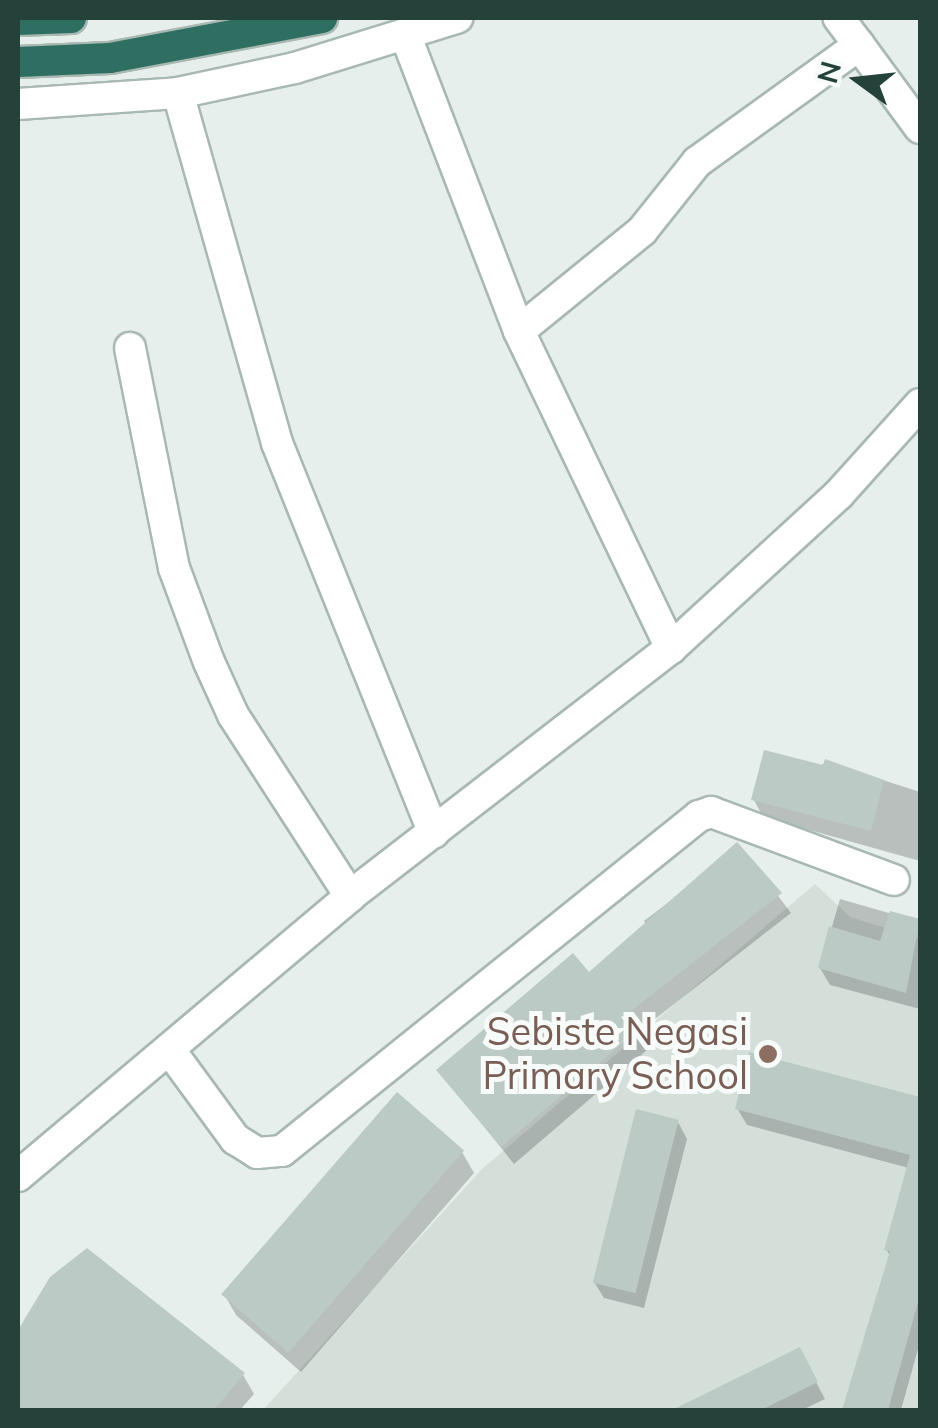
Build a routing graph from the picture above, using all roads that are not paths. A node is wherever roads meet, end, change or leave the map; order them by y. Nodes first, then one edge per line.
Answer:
1 (71, 18) edge
2 (322, 18) edge
3 (458, 18) edge
4 (839, 18) edge
5 (18, 20) edge
6 (405, 34) junction
7 (859, 45) junction
8 (18, 62) edge
9 (178, 93) junction
10 (18, 104) edge
11 (920, 128) edge
12 (519, 331) junction
13 (130, 348) dead end
14 (920, 404) edge
15 (671, 648) junction
16 (434, 833) junction
17 (894, 880) dead end
18 (350, 896) junction
19 (170, 1049) junction
20 (18, 1176) edge

1 - 5 highway
2 - 8 highway
3 - 6 street
4 - 7 street
6 - 9 street
6 - 12 street
7 - 11 street
7 - 12 street
9 - 10 street
9 - 16 street
12 - 15 street
13 - 18 street
14 - 15 street
15 - 16 street
16 - 18 street
17 - 19 street
18 - 19 street
19 - 20 street

